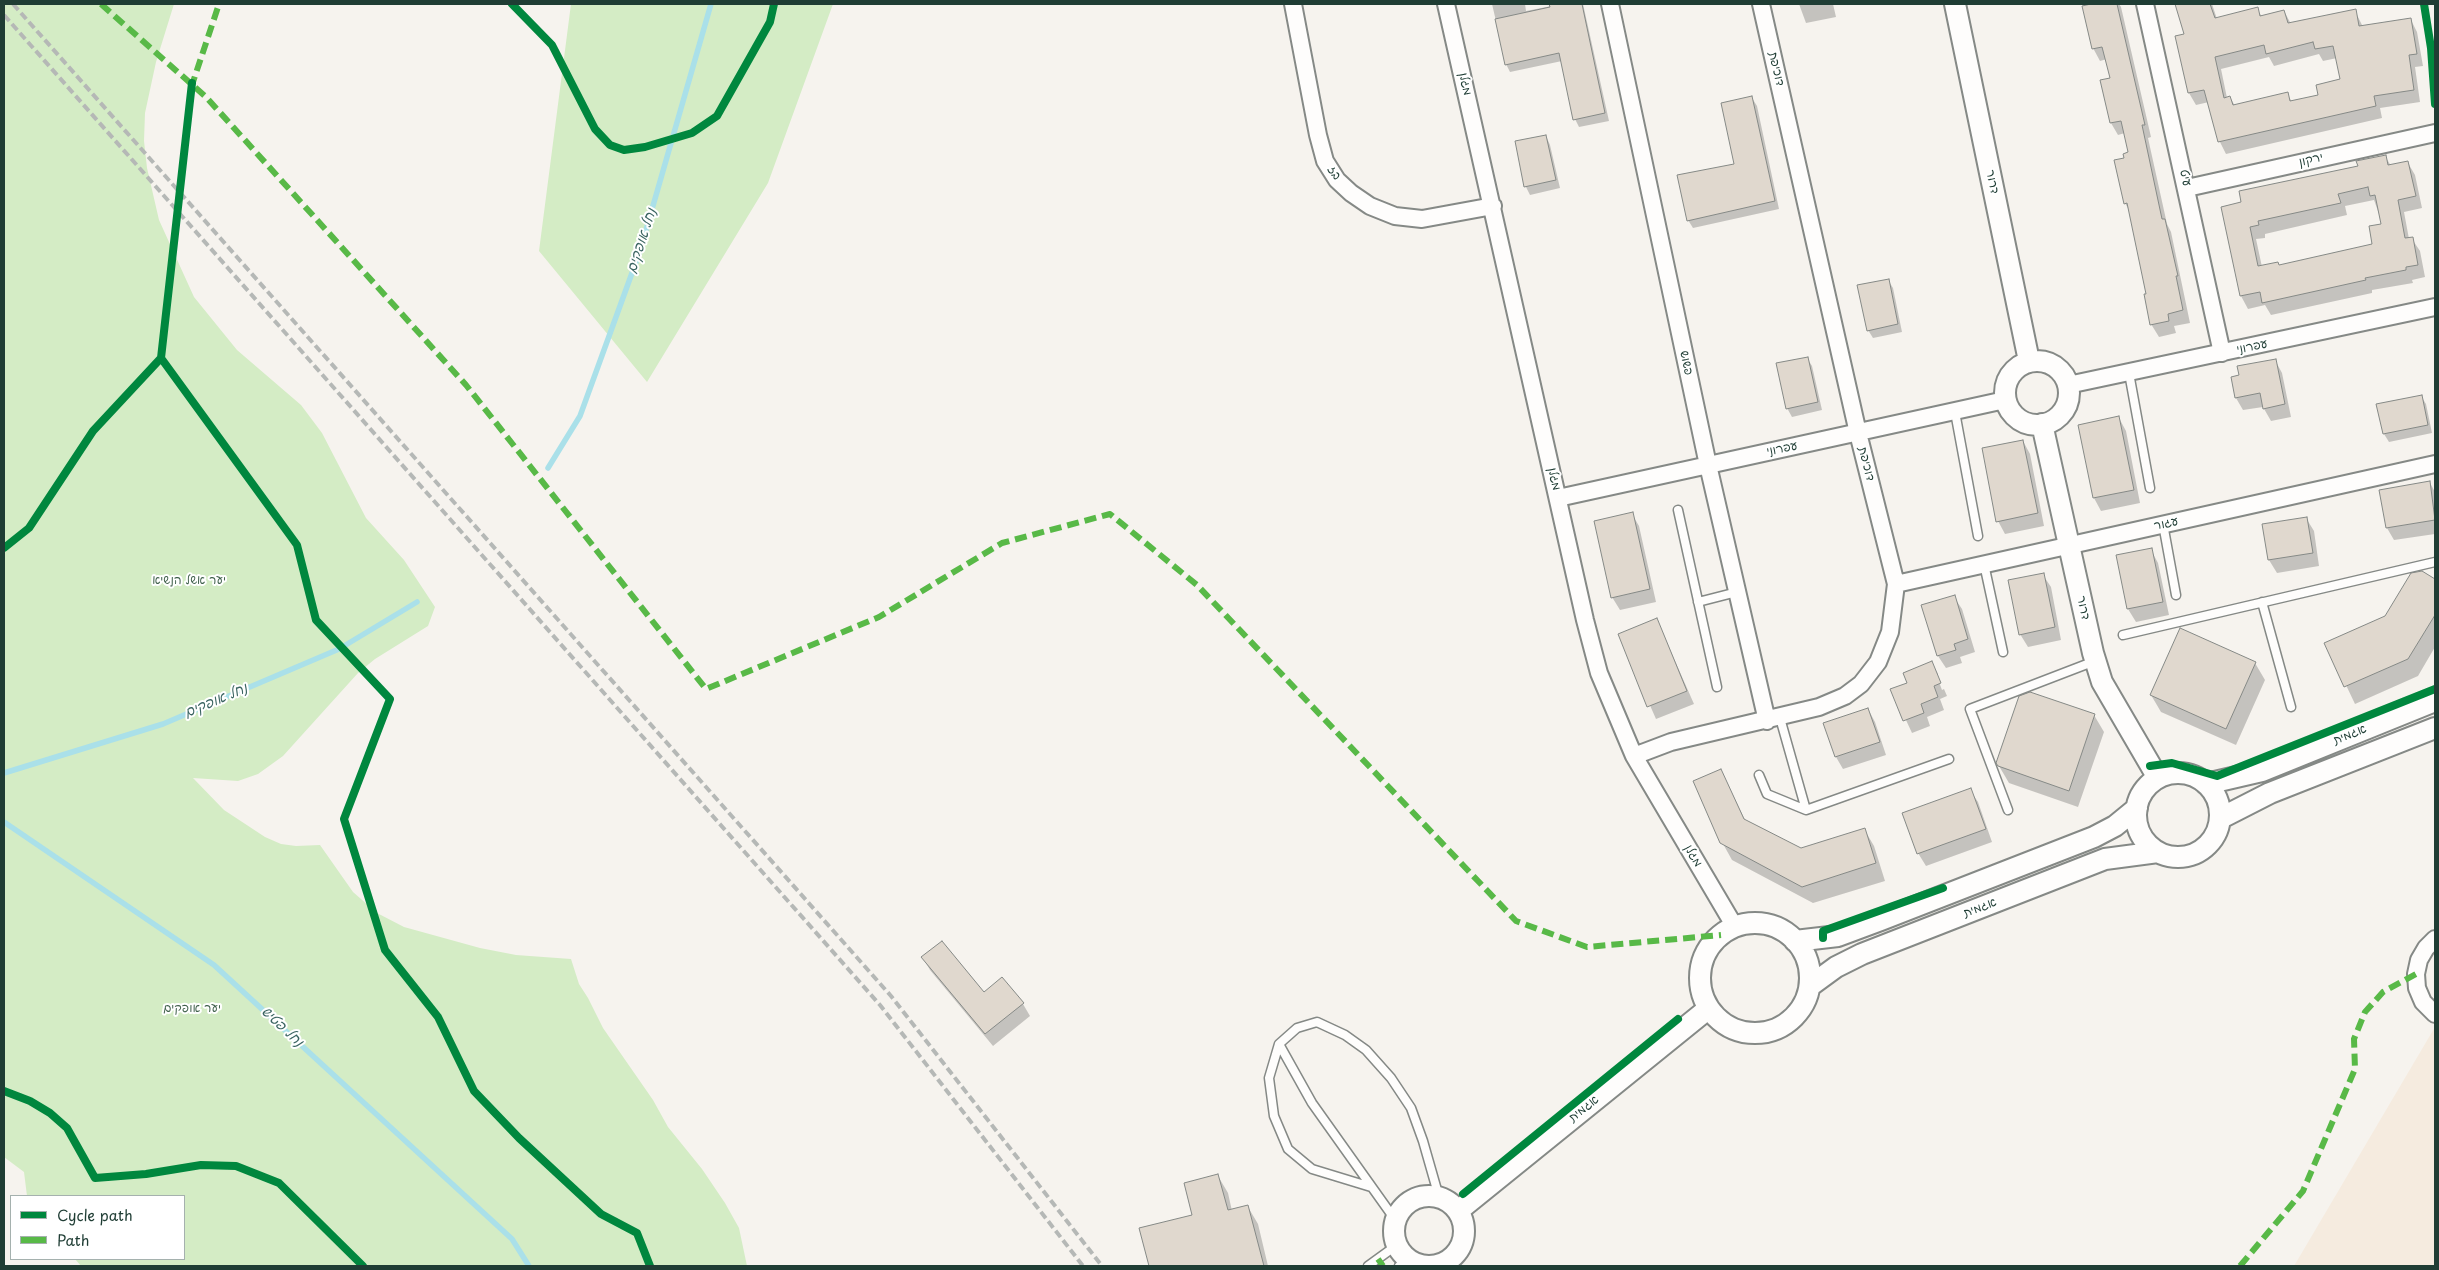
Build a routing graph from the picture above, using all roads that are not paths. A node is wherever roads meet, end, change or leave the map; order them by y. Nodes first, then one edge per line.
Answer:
1 (1293, 4) edge
2 (1446, 4) edge
3 (1610, 4) edge
4 (1761, 4) edge
5 (1955, 4) edge
6 (2145, 4) edge
7 (2435, 133) edge
8 (2187, 188) junction
9 (1492, 206) junction
10 (2435, 308) edge
11 (2222, 354) junction
12 (2029, 361) junction
13 (2130, 373) junction
14 (2068, 385) junction
15 (2005, 400) junction
16 (1954, 412) junction
17 (2042, 424) junction
18 (1858, 432) junction
19 (2435, 464) edge
20 (1708, 465) junction
21 (2150, 488) dead end
22 (1558, 498) junction
23 (1678, 510) dead end
24 (2163, 524) junction
25 (1978, 536) dead end
26 (2069, 545) junction
27 (2435, 562) edge
28 (1984, 564) junction
29 (1896, 584) junction
30 (1737, 592) junction
31 (2176, 595) dead end
32 (1698, 602) junction
33 (2262, 602) junction
34 (2123, 634) dead end
35 (2003, 652) dead end
36 (2095, 661) junction
37 (1717, 687) dead end
38 (2435, 700) edge
39 (2291, 707) dead end
40 (1773, 719) junction
41 (2435, 728) edge
42 (1634, 756) junction
43 (1949, 758) dead end
44 (1759, 775) dead end
45 (2158, 778) junction
46 (2206, 784) junction
47 (2137, 808) junction
48 (1806, 810) junction
49 (2008, 810) dead end
50 (2221, 818) junction
51 (2158, 852) junction
52 (1735, 928) junction
53 (2435, 939) edge
54 (1795, 941) junction
55 (1810, 986) junction
56 (1709, 1008) junction
57 (2435, 1014) edge
58 (1279, 1044) junction
59 (1371, 1186) junction
60 (1439, 1197) junction
61 (1458, 1211) junction
62 (1396, 1221) junction
63 (1402, 1257) edge
64 (1460, 1261) edge
65 (1368, 1266) edge

1 - 9 street, בז
2 - 9 street, מגלן
3 - 20 street, פשוש
4 - 18 street, דוכיפת
5 - 12 street, דרור
6 - 8 street, עיט
7 - 8 street, ירקון
8 - 11 street, עיט
9 - 22 street, מגלן
10 - 11 street, עפרוני
11 - 13 street, עפרוני
12 - 14 street
12 - 15 street
13 - 14 street, עפרוני
13 - 21 lane
14 - 17 street
15 - 16 street, עפרוני
15 - 17 street
16 - 18 street, עפרוני
16 - 25 lane
17 - 26 street, דרור
18 - 20 street, עפרוני
18 - 29 street, דוכיפת
19 - 24 street, עגור
20 - 22 street, עפרוני
20 - 30 street, פשוש
22 - 42 street, מגלן
23 - 32 lane
24 - 26 street, עגור
24 - 31 lane
26 - 28 street, עגור
26 - 36 street, דרור
27 - 33 lane
28 - 29 street, עגור
28 - 35 lane
29 - 40 street, דוכיפת
30 - 32 lane
30 - 40 street, פשוש
32 - 37 lane
33 - 34 lane
33 - 39 lane
36 - 45 street, דרור
36 - 49 lane
38 - 46 street, אגמית
40 - 42 street, דוכיפת
40 - 48 lane
41 - 50 street, אגמית
42 - 52 street, מגלן
43 - 48 lane
44 - 48 lane
45 - 46 street
45 - 47 street
46 - 50 street
47 - 51 street
47 - 54 street, אגמית
50 - 51 street
51 - 55 street, אגמית
52 - 54 street
52 - 56 street
53 - 57 street
54 - 55 street
55 - 56 street
56 - 61 street, אגמית
58 - 59 lane
58 - 59 lane
58 - 60 lane
59 - 62 lane
60 - 61 street
60 - 62 street
61 - 64 street
62 - 63 street
63 - 64 street
63 - 65 lane

